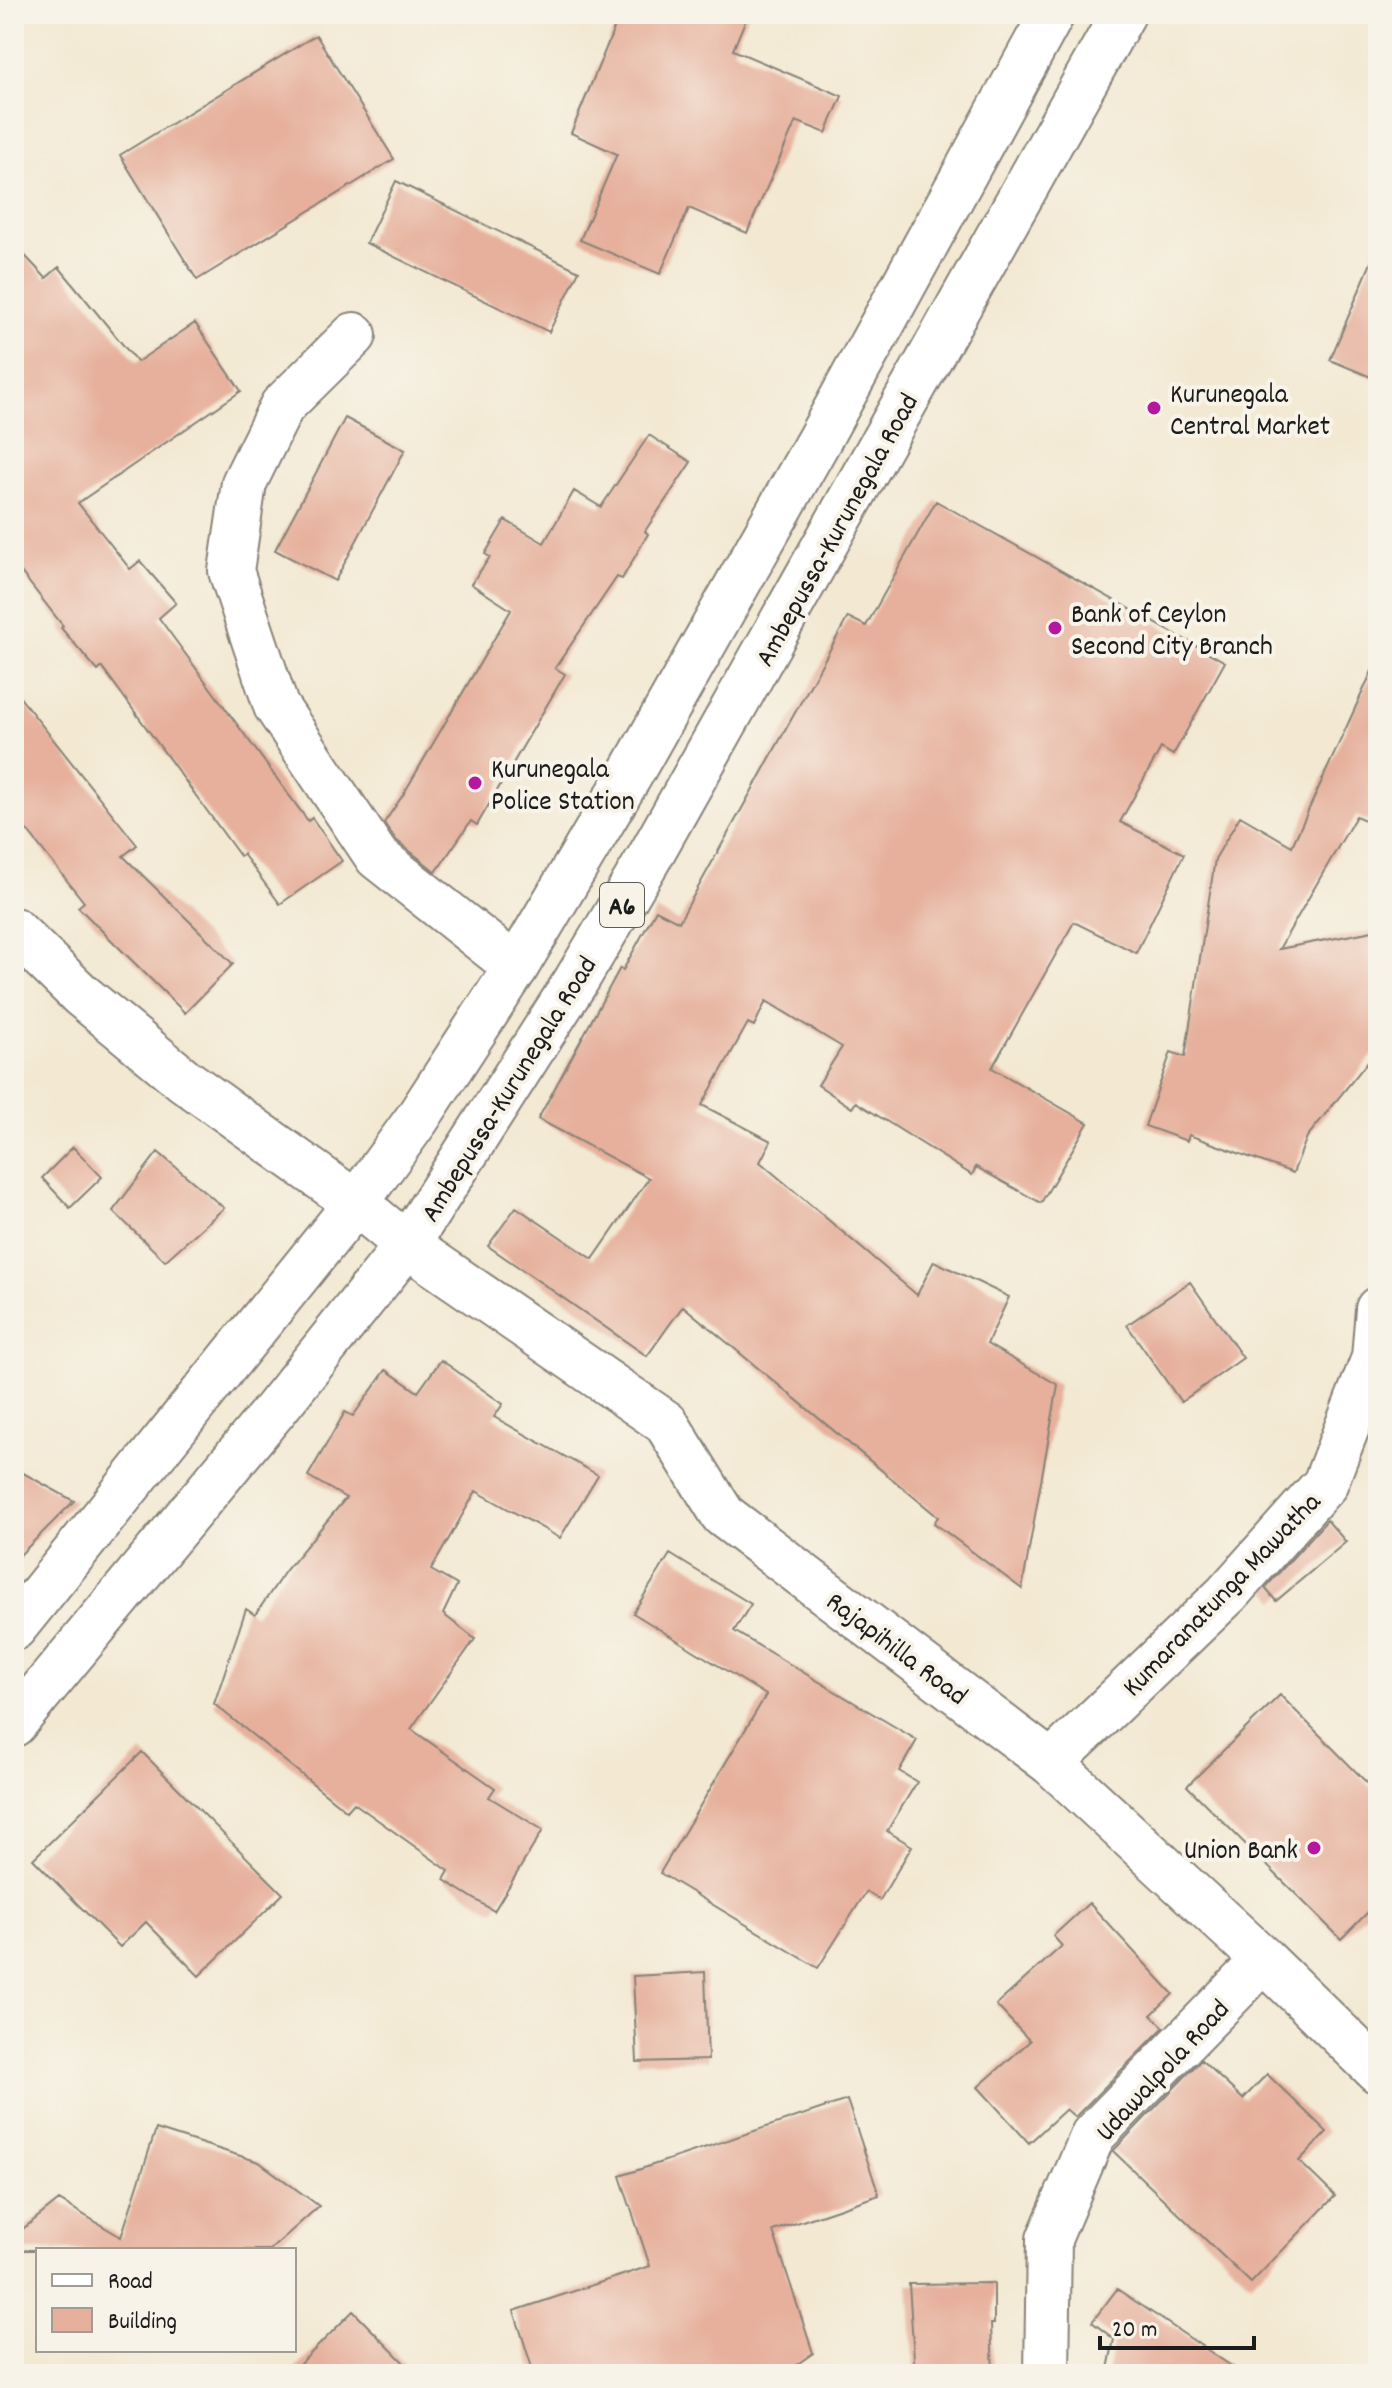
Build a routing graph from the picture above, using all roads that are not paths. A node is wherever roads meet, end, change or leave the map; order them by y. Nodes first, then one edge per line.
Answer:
1 (1052, 14) edge
2 (1123, 14) edge
3 (354, 335) dead end
4 (14, 930) edge
5 (516, 967) junction
6 (356, 1203) junction
7 (407, 1245) junction
8 (1378, 1309) edge
9 (1369, 1401) edge
10 (14, 1628) edge
11 (14, 1724) edge
12 (1051, 1763) junction
13 (1264, 1960) junction
14 (1378, 2071) edge
15 (1047, 2374) edge

1 - 5 main road, Ambepussa-Kurunegala Road / A6
2 - 7 main road, Ambepussa-Kurunegala Road / A6
3 - 5 main road
4 - 6 main road, Rajapihilla Road
5 - 6 main road, Ambepussa-Kurunegala Road / A6
6 - 7 main road, Rajapihilla Road
6 - 10 main road, Ambepussa-Kurunegala Road / A6
7 - 11 main road, Ambepussa-Kurunegala Road / A6
7 - 12 main road, Rajapihilla Road
8 - 9 main road, Kumaranatunga Mawatha
9 - 12 main road, Kumaranatunga Mawatha
12 - 13 main road, Rajapihilla Road
13 - 14 main road, Rajapihilla Road
13 - 15 main road, Udawalpola Road

